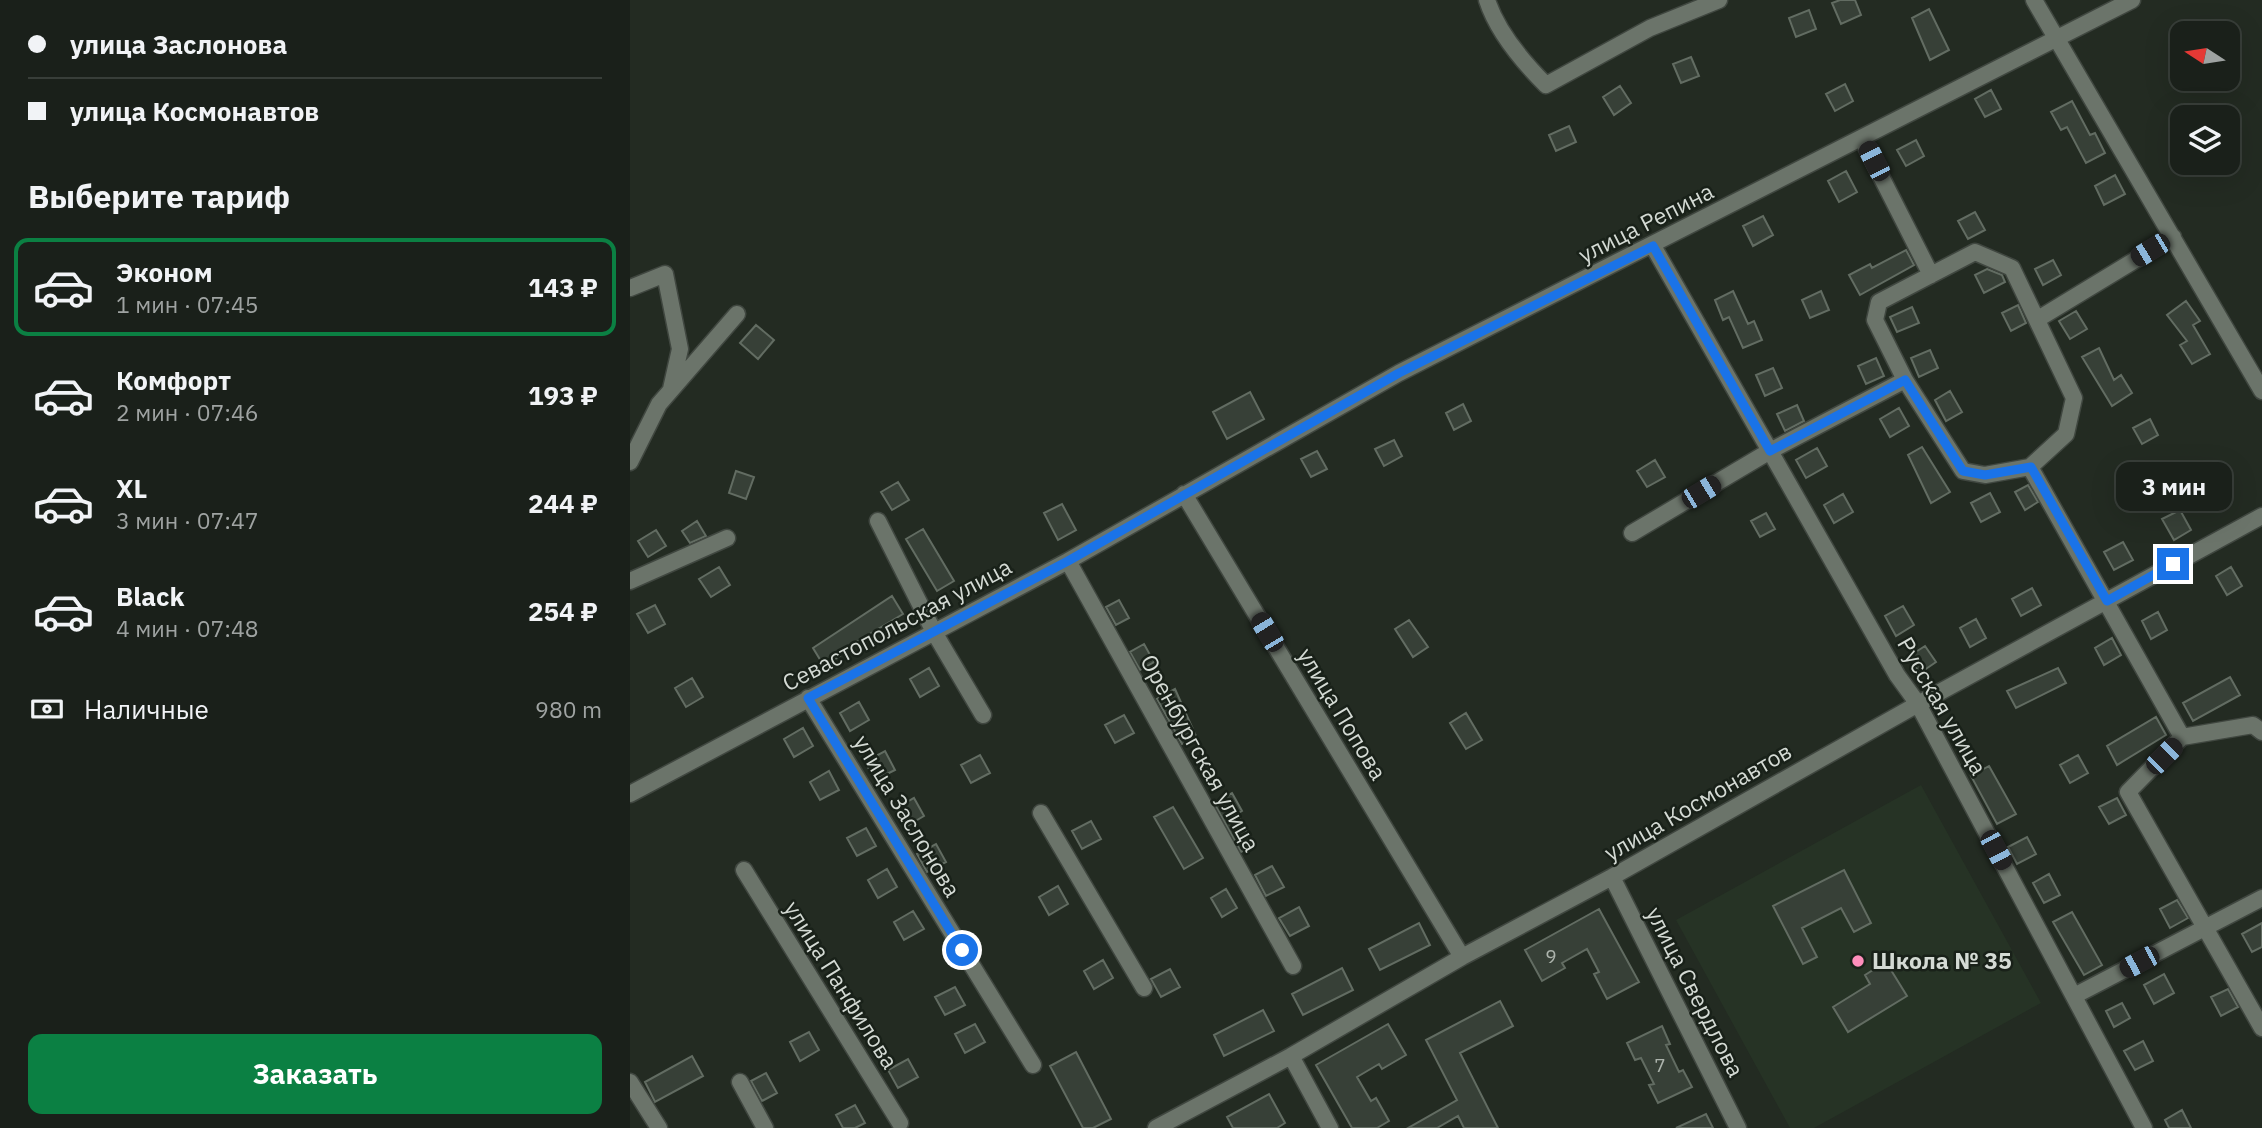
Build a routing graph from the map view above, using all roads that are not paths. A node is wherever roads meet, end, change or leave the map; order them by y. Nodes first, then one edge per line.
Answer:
1 (1487, 0) edge
2 (1719, 0) edge
3 (2034, 0) edge
4 (2132, 0) edge
5 (2058, 38) junction
6 (1862, 138) junction
7 (2173, 237) junction
8 (1653, 246) junction
9 (1931, 275) junction
10 (630, 288) edge
11 (737, 314) dead end
12 (2038, 319) junction
13 (1905, 380) junction
14 (2262, 390) edge
15 (671, 391) junction
16 (1770, 451) junction
17 (630, 463) edge
18 (2031, 467) junction
19 (1184, 494) junction
20 (2262, 516) edge
21 (878, 521) dead end
22 (1633, 533) dead end
23 (727, 538) dead end
24 (1068, 561) junction
25 (630, 582) edge
26 (2107, 601) junction
27 (934, 632) junction
28 (808, 698) junction
29 (1918, 704) junction
30 (983, 715) dead end
31 (2262, 732) edge
32 (2182, 737) junction
33 (630, 794) edge
34 (1041, 813) dead end
35 (744, 870) dead end
36 (1612, 877) junction
37 (2262, 898) edge
38 (2204, 928) junction
39 (1462, 957) junction
40 (1293, 966) dead end
41 (1144, 988) dead end
42 (2074, 996) junction
43 (2262, 1028) edge
44 (1291, 1056) junction
45 (1032, 1065) dead end
46 (630, 1082) edge
47 (740, 1082) dead end
48 (900, 1123) dead end
49 (659, 1128) edge
50 (765, 1128) edge
51 (1156, 1128) edge
52 (1330, 1128) edge
53 (1738, 1128) edge
54 (2144, 1128) edge

1 - 2 street
3 - 5 street
4 - 5 street, улица Репина
5 - 6 street, улица Репина
5 - 7 street
6 - 8 street, улица Репина
6 - 9 street
7 - 12 street
7 - 14 street
8 - 16 street, Русская улица
8 - 19 street, улица Репина
9 - 12 street
9 - 13 street
10 - 15 street
11 - 15 street
12 - 18 street
13 - 16 street
13 - 18 street
15 - 17 street
16 - 22 street
16 - 29 street, Русская улица
18 - 26 street
19 - 24 street, Севастопольская улица
19 - 39 street, улица Попова
20 - 26 street, улица Космонавтов
21 - 27 street
23 - 25 street
24 - 27 street, Севастопольская улица
24 - 40 street, Оренбургская улица
26 - 29 street, улица Космонавтов
26 - 32 street
27 - 28 street, Севастопольская улица
27 - 30 street
28 - 33 street, Севастопольская улица
28 - 45 street, улица Заслонова
29 - 36 street, улица Космонавтов
29 - 42 street, Русская улица
31 - 32 street
32 - 38 street
34 - 41 street
35 - 48 street, улица Панфилова
36 - 39 street, улица Космонавтов
36 - 53 street, улица Свердлова
37 - 38 street
38 - 42 street
38 - 43 street
39 - 44 street, улица Космонавтов
42 - 54 street, Русская улица
44 - 51 street, улица Космонавтов
44 - 52 street
46 - 49 street
47 - 50 street

